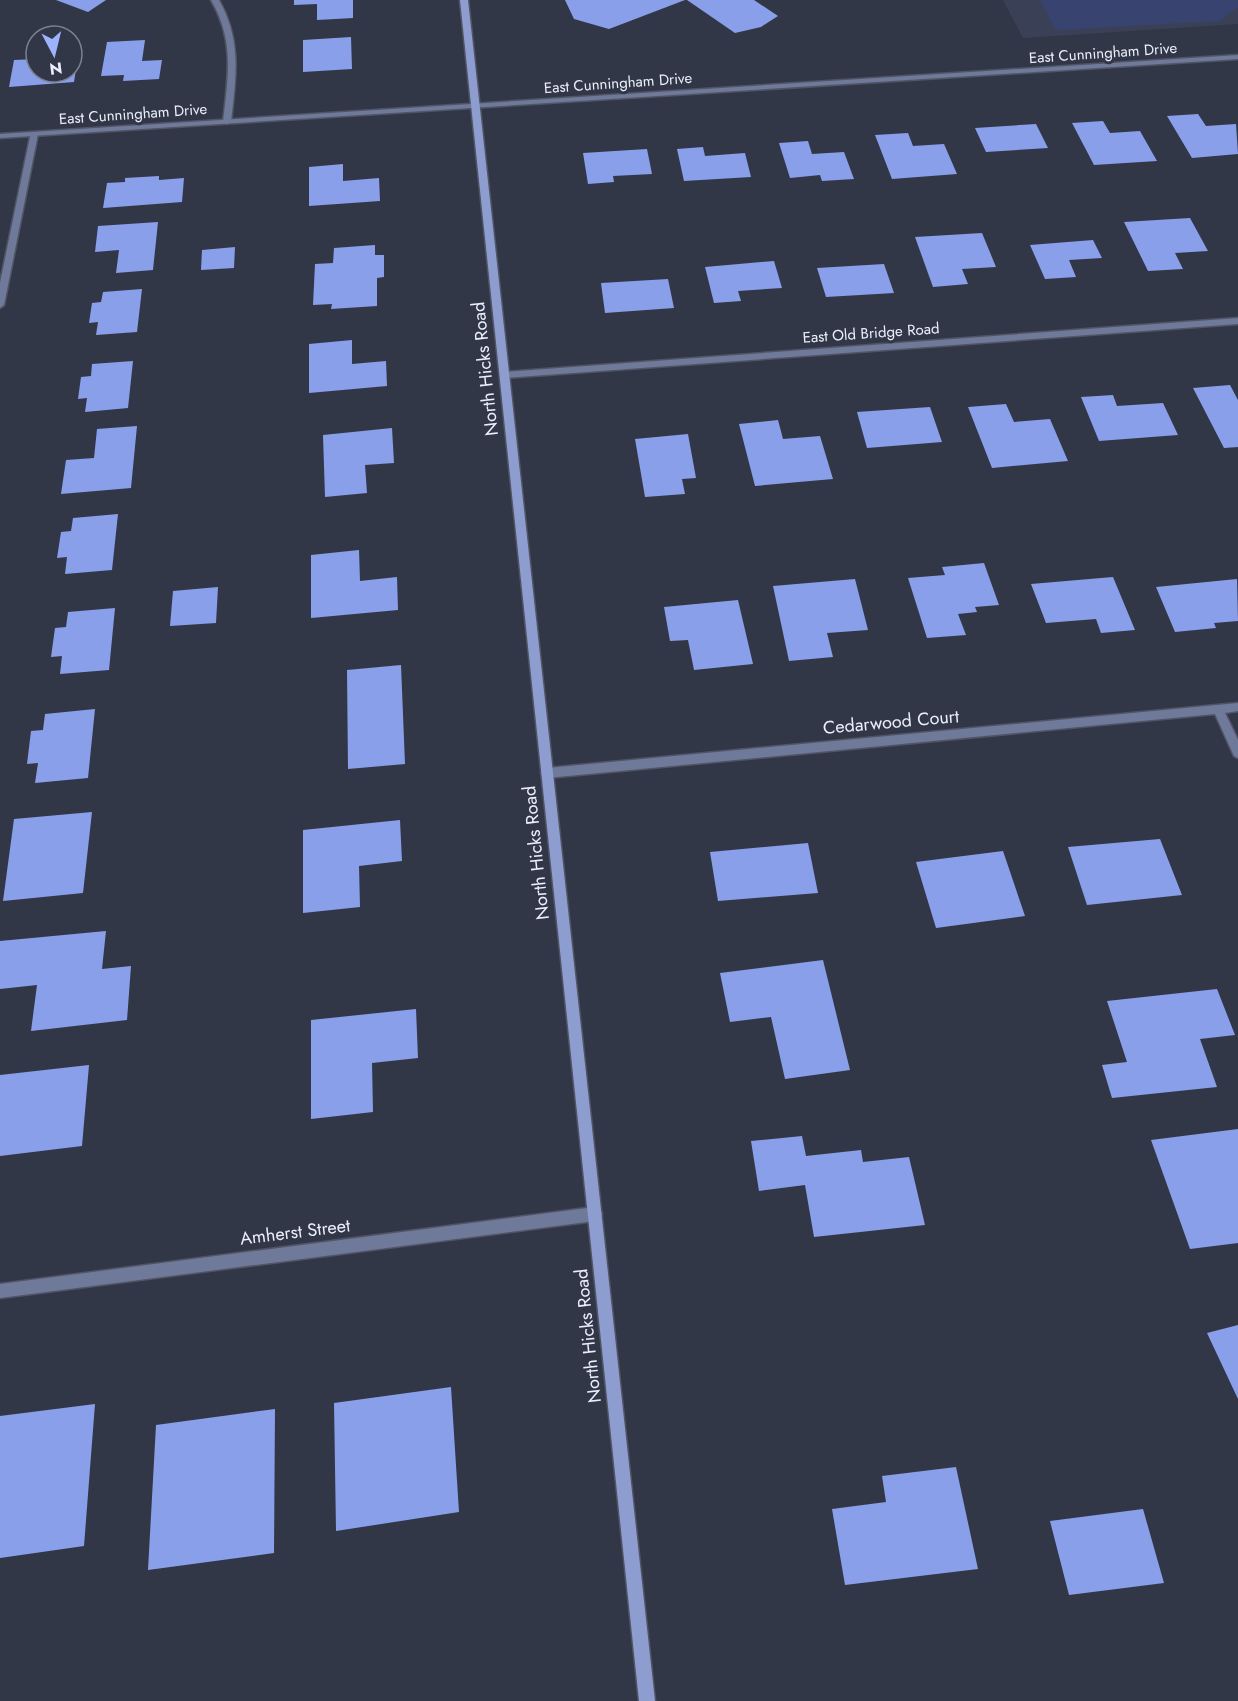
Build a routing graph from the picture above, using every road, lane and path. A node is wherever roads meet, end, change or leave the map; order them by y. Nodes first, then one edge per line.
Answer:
1 (215, 0) edge
2 (464, 0) edge
3 (1238, 57) edge
4 (476, 105) junction
5 (227, 122) junction
6 (34, 134) junction
7 (0, 136) edge
8 (0, 305) edge
9 (1238, 321) edge
10 (505, 375) junction
11 (1238, 707) edge
12 (1218, 709) junction
13 (1238, 753) edge
14 (548, 773) junction
15 (595, 1214) junction
16 (0, 1291) edge
17 (647, 1701) edge

1 - 5 street
2 - 4 main road, North Hicks Road
3 - 4 street, East Cunningham Drive
4 - 5 street, East Cunningham Drive
4 - 10 main road, North Hicks Road
5 - 6 street, East Cunningham Drive
6 - 7 street, East Cunningham Drive
6 - 8 street
9 - 10 street, East Old Bridge Road
10 - 14 main road, North Hicks Road
11 - 12 street, Cedarwood Court
12 - 13 street
12 - 14 street, Cedarwood Court
14 - 15 main road, North Hicks Road
15 - 16 street, Amherst Street
15 - 17 main road, North Hicks Road

